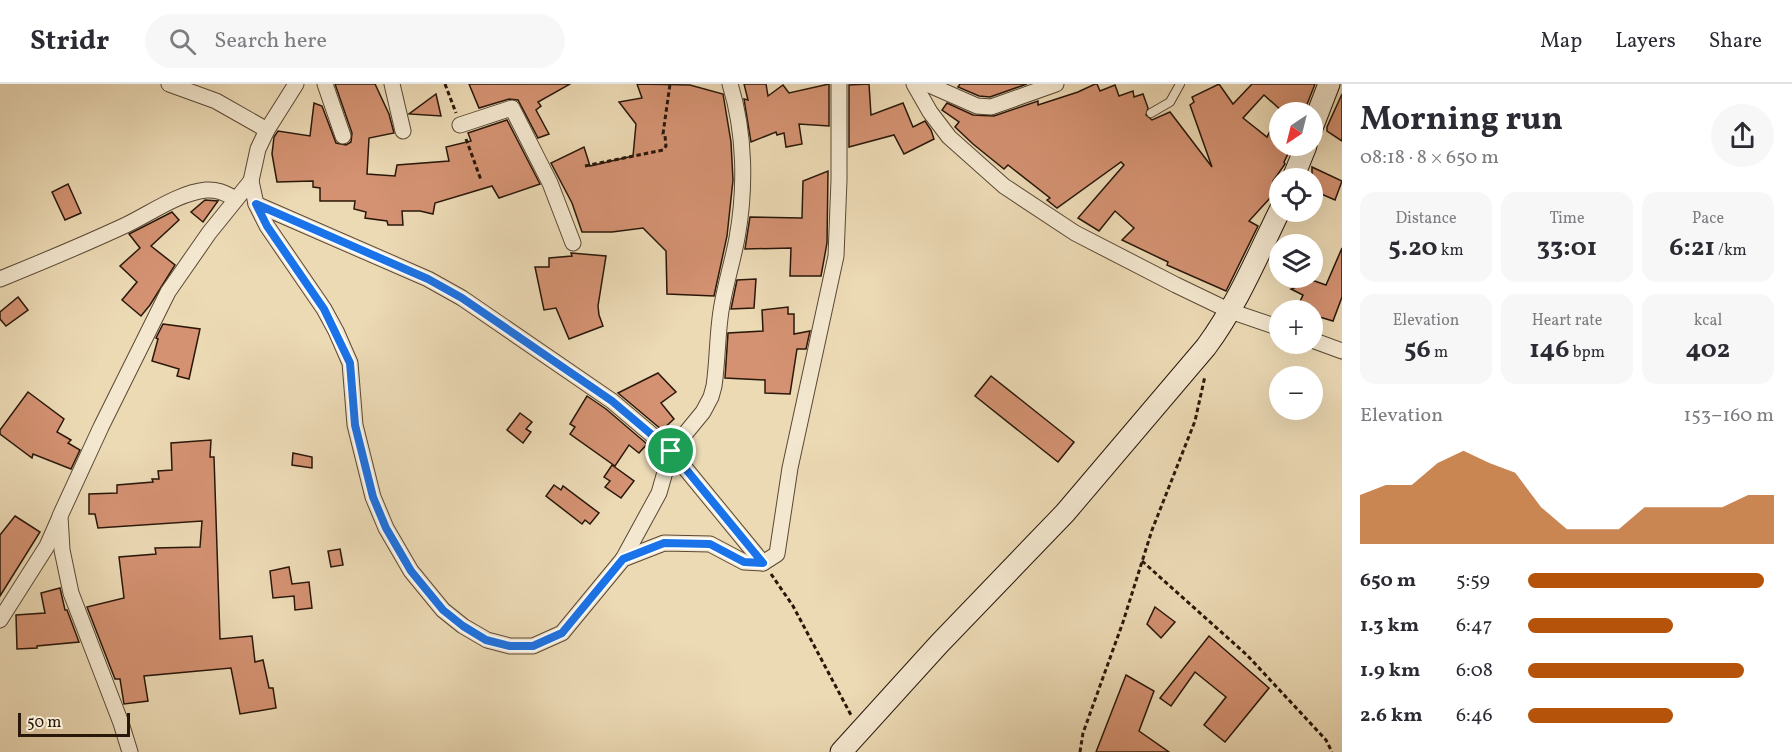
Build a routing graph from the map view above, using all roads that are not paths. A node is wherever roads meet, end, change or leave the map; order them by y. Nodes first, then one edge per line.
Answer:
1 (169, 84) edge
2 (296, 84) edge
3 (325, 84) edge
4 (392, 84) edge
5 (730, 84) edge
6 (839, 84) edge
7 (914, 84) edge
8 (927, 84) edge
9 (1056, 84) edge
10 (1180, 84) edge
11 (1329, 84) edge
12 (1322, 102) edge
13 (1151, 113) dead end
14 (460, 125) dead end
15 (267, 130) junction
16 (403, 131) dead end
17 (343, 136) dead end
18 (251, 181) junction
19 (236, 199) junction
20 (256, 204) junction
21 (1274, 222) edge
22 (573, 243) dead end
23 (0, 279) edge
24 (1230, 311) junction
25 (1269, 324) edge
26 (1323, 344) edge
27 (1342, 351) edge
28 (671, 451) junction
29 (60, 516) junction
30 (623, 559) junction
31 (763, 563) junction
32 (0, 620) edge
33 (854, 743) edge
34 (130, 752) edge

1 - 15 street
2 - 15 street
3 - 17 street
4 - 16 street
5 - 28 street
6 - 31 street
7 - 24 street
8 - 9 street
10 - 13 lane
11 - 12 street
14 - 22 street
15 - 18 street
18 - 19 street
18 - 20 street
19 - 23 street
19 - 29 street
20 - 28 street
20 - 30 street
21 - 24 street
24 - 25 street
24 - 33 street
26 - 27 street
28 - 30 street
28 - 31 street
29 - 32 street
29 - 34 street
30 - 31 street

